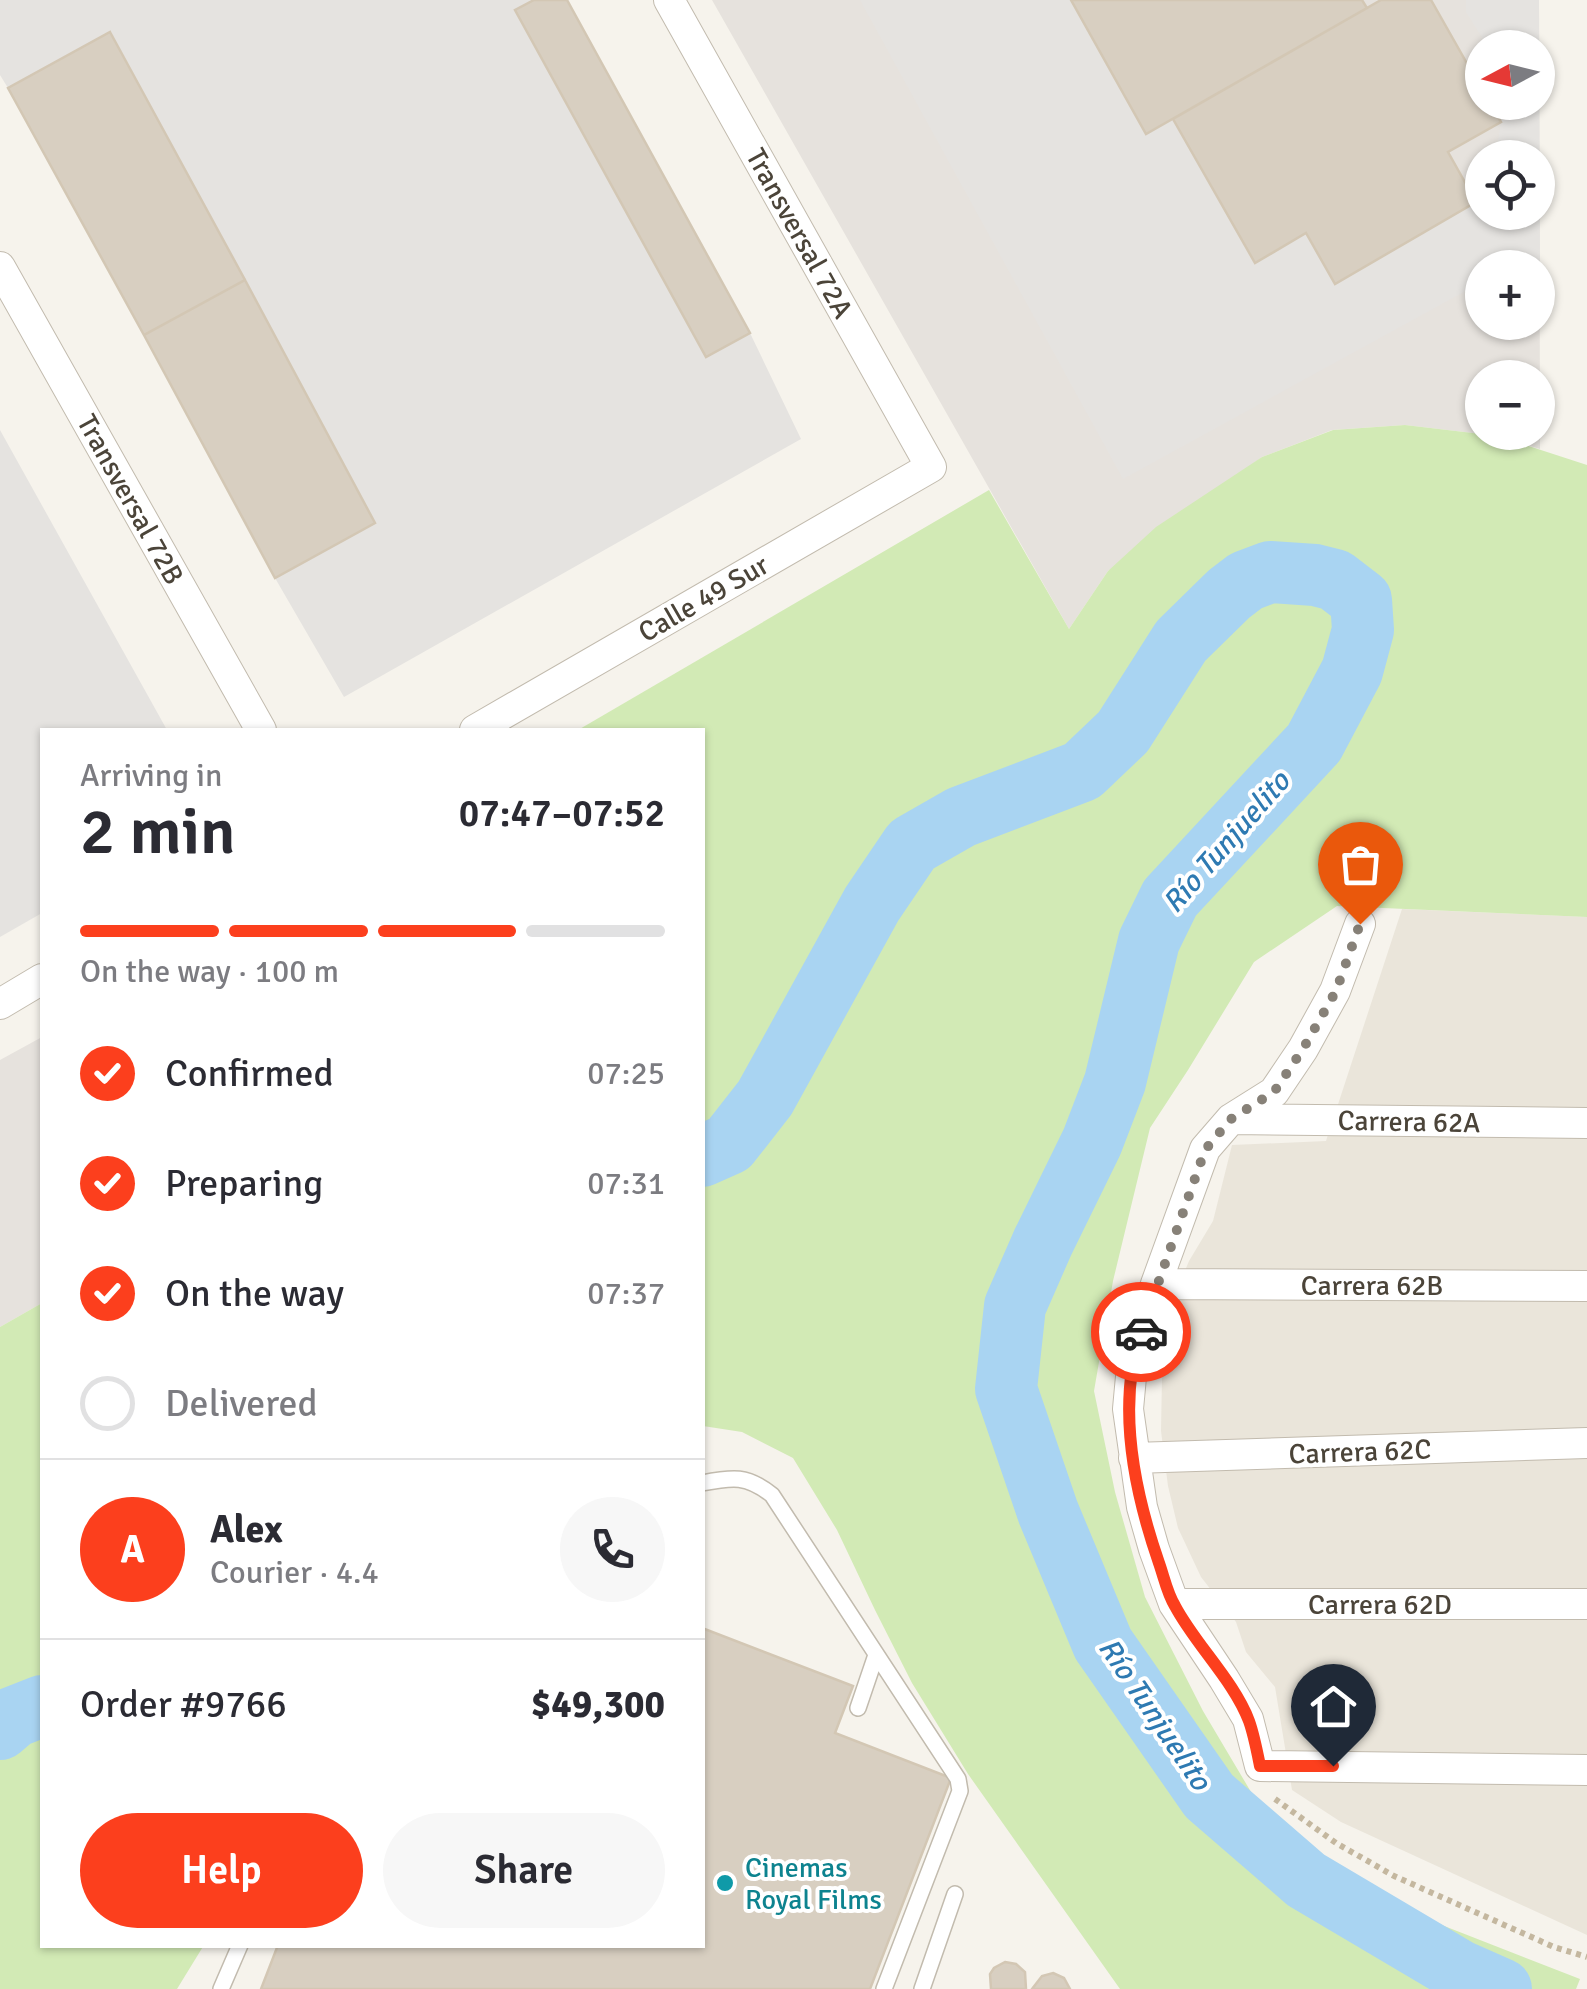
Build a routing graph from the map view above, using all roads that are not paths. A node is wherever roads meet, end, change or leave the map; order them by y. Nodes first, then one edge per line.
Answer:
1 (670, 0) edge
2 (0, 267) edge
3 (932, 467) joint
4 (261, 728) edge
5 (478, 728) edge
6 (1360, 924) dead end
7 (40, 980) edge
8 (0, 1004) edge
9 (1231, 1119) junction
10 (1587, 1122) edge
11 (1156, 1284) junction
12 (1587, 1286) edge
13 (1587, 1444) edge
14 (1134, 1458) junction
15 (705, 1483) edge
16 (1174, 1604) junction
17 (1587, 1604) edge
18 (876, 1656) junction
19 (858, 1708) dead end
20 (1587, 1770) edge
21 (955, 1894) dead end
22 (239, 1948) edge
23 (221, 1989) edge
24 (884, 1989) edge
25 (922, 1989) edge

1 - 3 street, Transversal 72A
2 - 4 street, Transversal 72B
3 - 5 street, Calle 49 Sur
6 - 9 street
7 - 8 street
9 - 10 street, Carrera 62A
9 - 11 street
11 - 12 street, Carrera 62B
11 - 14 street
13 - 14 street, Carrera 62C
14 - 16 street
15 - 18 lane
16 - 17 street, Carrera 62D
16 - 20 street
18 - 19 lane
18 - 24 lane
21 - 25 lane
22 - 23 lane

